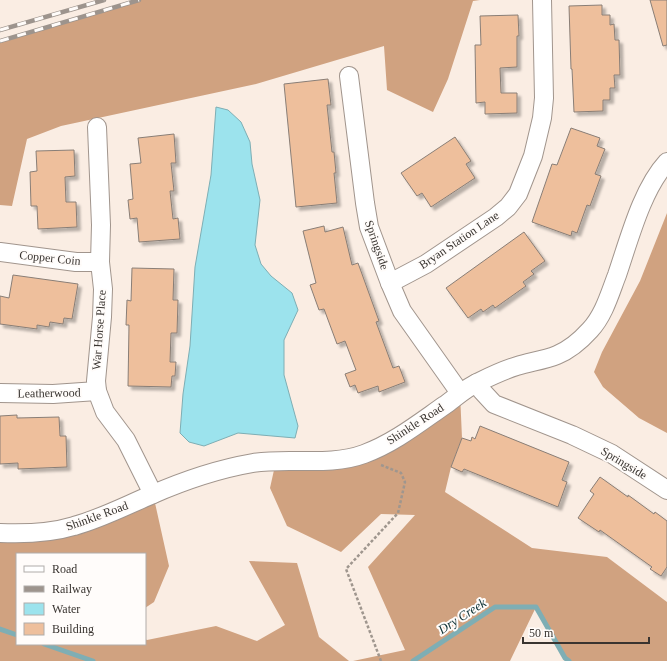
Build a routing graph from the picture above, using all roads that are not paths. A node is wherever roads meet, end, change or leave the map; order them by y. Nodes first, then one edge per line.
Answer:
1 (542, 0) edge
2 (349, 76) dead end
3 (97, 127) dead end
4 (667, 162) edge
5 (0, 252) edge
6 (100, 262) junction
7 (390, 283) junction
8 (477, 383) junction
9 (97, 391) junction
10 (0, 393) edge
11 (460, 393) junction
12 (667, 490) edge
13 (153, 494) junction
14 (0, 533) edge

1 - 7 street, Bryan Station Lane
2 - 7 street, Springside
3 - 6 street, War Horse Place
4 - 8 street, Shinkle Road
5 - 6 street, Copper Coin
6 - 9 street, War Horse Place
7 - 11 street, Springside
8 - 11 street, Shinkle Road
8 - 12 street, Springside
9 - 10 street, Leatherwood
9 - 13 street, War Horse Place
11 - 13 street, Shinkle Road
13 - 14 street, Shinkle Road

